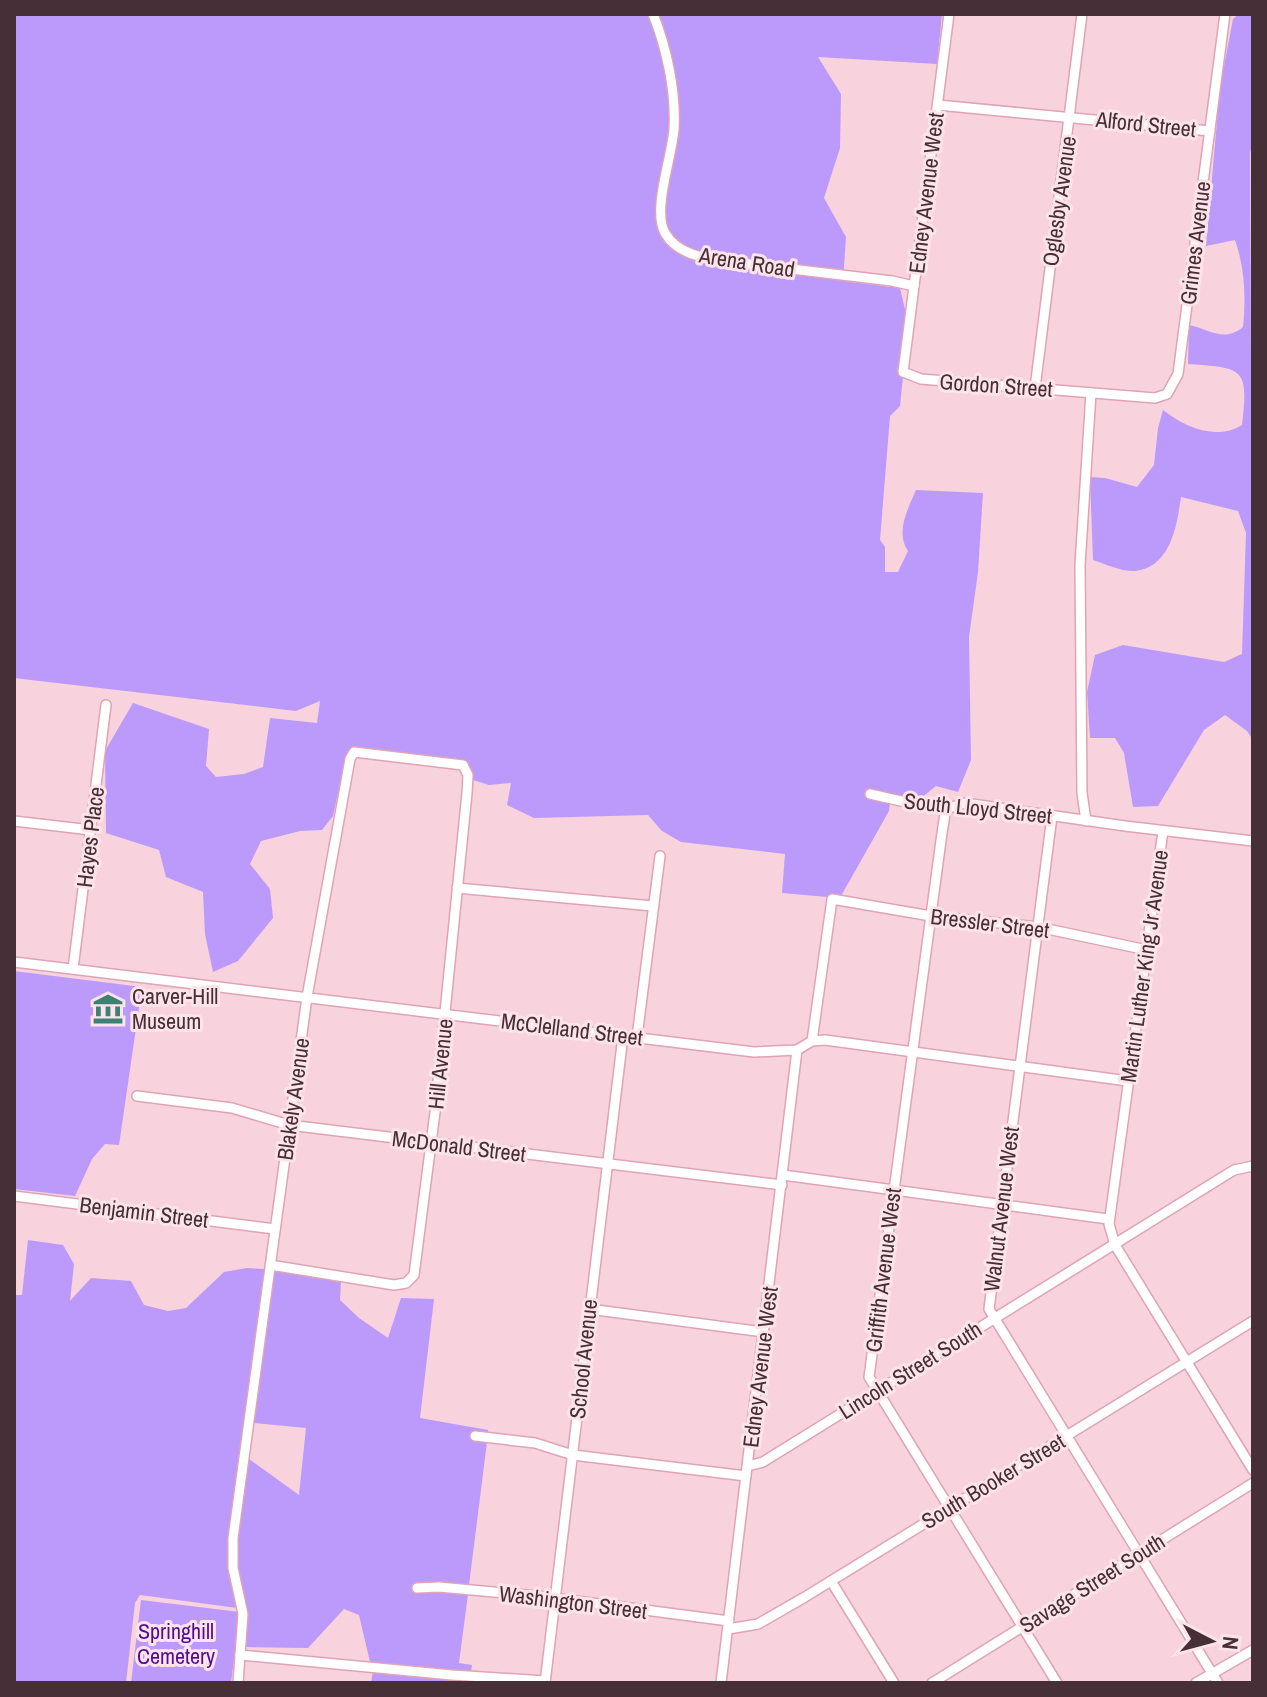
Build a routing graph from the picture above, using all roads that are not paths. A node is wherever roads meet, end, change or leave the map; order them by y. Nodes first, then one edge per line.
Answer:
1 (653, 14) edge
2 (949, 14) edge
3 (1082, 14) edge
4 (1225, 14) edge
5 (938, 105) junction
6 (1070, 117) junction
7 (1210, 131) junction
8 (914, 286) junction
9 (903, 372) joint
10 (1035, 388) junction
11 (1091, 393) junction
12 (106, 705) dead end
13 (870, 794) dead end
14 (949, 808) junction
15 (1052, 816) junction
16 (14, 821) edge
17 (1086, 821) junction
18 (91, 830) junction
19 (1163, 831) junction
20 (1253, 841) edge
21 (660, 856) dead end
22 (457, 888) junction
23 (653, 906) junction
24 (931, 916) junction
25 (1038, 927) junction
26 (1147, 950) junction
27 (14, 962) edge
28 (73, 969) junction
29 (307, 997) junction
30 (445, 1013) junction
31 (623, 1036) junction
32 (637, 1037) junction
33 (812, 1041) junction
34 (797, 1050) junction
35 (913, 1052) junction
36 (1020, 1066) junction
37 (1128, 1081) junction
38 (137, 1096) dead end
39 (289, 1125) junction
40 (431, 1143) junction
41 (606, 1165) junction
42 (1253, 1166) edge
43 (783, 1180) junction
44 (893, 1189) junction
45 (14, 1196) edge
46 (1002, 1204) junction
47 (1108, 1219) junction
48 (275, 1229) junction
49 (1115, 1245) junction
50 (270, 1265) junction
51 (589, 1309) junction
52 (994, 1318) junction
53 (1253, 1321) edge
54 (764, 1332) junction
55 (1187, 1362) junction
56 (878, 1391) junction
57 (475, 1436) dead end
58 (1067, 1436) junction
59 (573, 1455) junction
60 (1253, 1470) edge
61 (747, 1471) junction
62 (1253, 1483) edge
63 (949, 1507) junction
64 (1139, 1553) junction
65 (831, 1581) junction
66 (417, 1588) dead end
67 (555, 1600) junction
68 (728, 1625) junction
69 (1022, 1626) junction
70 (1253, 1650) edge
71 (240, 1655) junction
72 (1216, 1678) edge
73 (545, 1682) edge
74 (238, 1683) edge
75 (721, 1683) edge
76 (894, 1683) edge
77 (932, 1683) edge
78 (1057, 1683) edge
79 (1196, 1683) edge

1 - 8 street, Arena Road
2 - 5 street, Edney Avenue West
3 - 6 street, Oglesby Avenue
4 - 7 street, Grimes Avenue
5 - 6 street, Alford Street
5 - 8 street, Edney Avenue West
6 - 7 street, Alford Street
6 - 10 street, Oglesby Avenue
7 - 11 street, Grimes Avenue
8 - 9 street, Edney Avenue West
9 - 10 street, Gordon Street
10 - 11 street, Gordon Street
11 - 17 street
12 - 18 street, Hayes Place
13 - 14 street, South Lloyd Street
14 - 15 street, South Lloyd Street
14 - 24 street, Griffith Avenue West
15 - 17 street, South Lloyd Street
15 - 25 street, Walnut Avenue West
16 - 18 street
17 - 19 street, Martin Luther King Jr Avenue
18 - 28 street, Hayes Place
19 - 20 street
19 - 26 street, Martin Luther King Jr Avenue
21 - 23 street
22 - 23 street
22 - 29 street, Blakely Avenue
22 - 30 street, Hill Avenue
23 - 32 street
24 - 25 street, Bressler Street
24 - 33 street, Bressler Street
24 - 35 street, Griffith Avenue West
25 - 26 street, Bressler Street
25 - 36 street, Walnut Avenue West
26 - 37 street, Martin Luther King Jr Avenue
27 - 28 street, McClelland Street
28 - 29 street, McClelland Street
29 - 30 street, McClelland Street
29 - 39 street, Blakely Avenue
30 - 31 street, McClelland Street
30 - 40 street, Hill Avenue
31 - 32 street, McClelland Street
31 - 41 street, School Avenue
32 - 34 street, McClelland Street
33 - 34 street, McClelland Street
33 - 35 street
34 - 43 street, Edney Avenue West
35 - 36 street
35 - 44 street, Griffith Avenue West
36 - 37 street
36 - 46 street, Walnut Avenue West
37 - 47 street, Martin Luther King Jr Avenue
38 - 39 street, McDonald Street
39 - 40 street, McDonald Street
39 - 48 street, Blakely Avenue
40 - 41 street, McDonald Street
40 - 50 street, Hill Avenue
41 - 43 street, McDonald Street
41 - 51 street, School Avenue
42 - 49 street, Lincoln Street South
43 - 44 street, McDonald Street
43 - 54 street, Edney Avenue West
44 - 46 street, McDonald Street
44 - 56 street, Griffith Avenue West
45 - 48 street, Benjamin Street
46 - 47 street, McDonald Street
46 - 52 street, Walnut Avenue West
47 - 49 street, Martin Luther King Jr Avenue
48 - 50 street, Blakely Avenue
49 - 52 street, Lincoln Street South
49 - 55 street, Martin Luther King Jr Avenue
50 - 71 street, Blakely Avenue
51 - 54 street
51 - 59 street, School Avenue
52 - 56 street, Lincoln Street South
52 - 58 street, Walnut Avenue West
53 - 55 street, South Booker Street
54 - 61 street, Edney Avenue West
55 - 58 street, South Booker Street
55 - 60 street, Martin Luther King Jr Avenue
56 - 61 street, Lincoln Street South
56 - 63 street, Griffith Avenue West
57 - 59 street
58 - 63 street, South Booker Street
58 - 64 street, Walnut Avenue West
59 - 61 street
59 - 67 street, School Avenue
61 - 68 street, Edney Avenue West
62 - 64 street, Savage Street South
63 - 65 street, South Booker Street
63 - 69 street, Griffith Avenue West
64 - 69 street, Savage Street South
64 - 72 street, Walnut Avenue West
65 - 68 street, South Booker Street
65 - 76 street
66 - 67 street, Washington Street
67 - 68 street, Washington Street
67 - 73 street, School Avenue
68 - 75 street, Edney Avenue West
69 - 77 street, Savage Street South
69 - 78 street, Griffith Avenue West
70 - 72 street
71 - 73 street
71 - 74 street, Blakely Avenue
72 - 79 street

